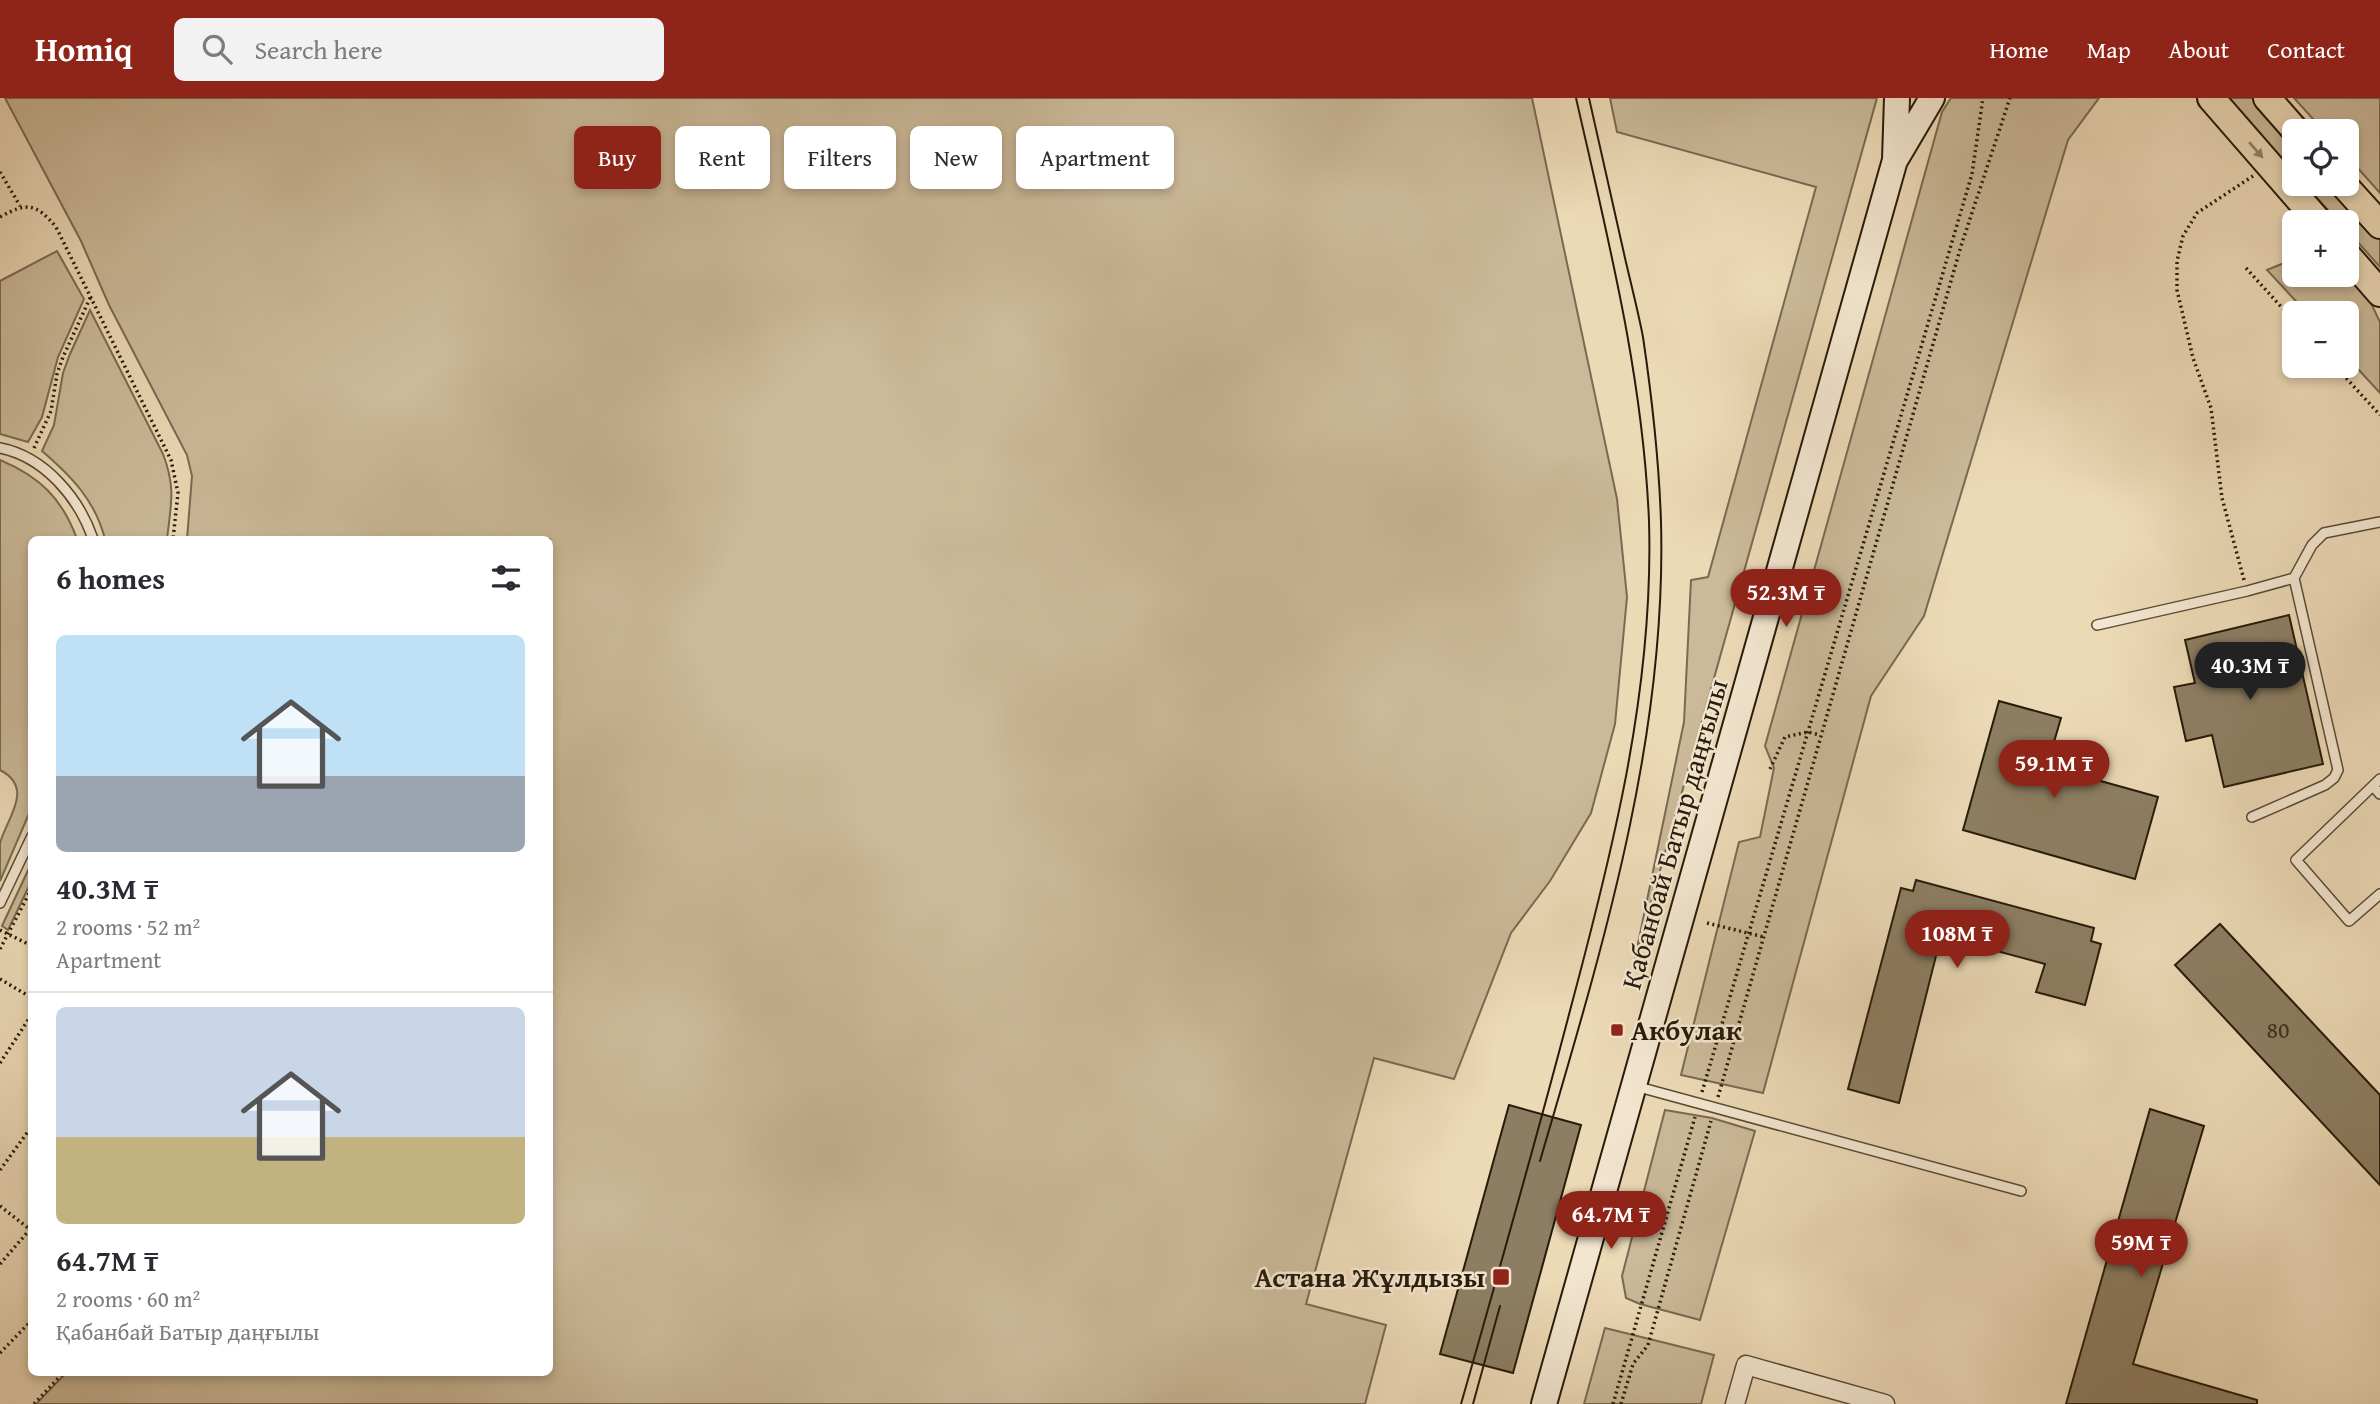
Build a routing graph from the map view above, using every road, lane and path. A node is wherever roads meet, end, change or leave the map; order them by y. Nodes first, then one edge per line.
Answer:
1 (1897, 98) edge
2 (1932, 98) edge
3 (1983, 98) edge
4 (2010, 98) edge
5 (2211, 98) edge
6 (2267, 98) edge
7 (2285, 119) edge
8 (1895, 160) junction
9 (2269, 165) junction
10 (0, 172) edge
11 (2354, 196) edge
12 (20, 206) junction
13 (2308, 210) edge
14 (0, 218) edge
15 (2380, 225) edge
16 (2246, 268) dead end
17 (2359, 269) edge
18 (2380, 293) edge
19 (91, 296) junction
20 (2282, 308) edge
21 (2346, 378) edge
22 (2380, 415) edge
23 (0, 448) edge
24 (29, 459) junction
25 (2380, 522) edge
26 (92, 536) edge
27 (173, 536) edge
28 (2294, 578) junction
29 (2247, 591) junction
30 (2097, 625) dead end
31 (1808, 732) junction
32 (1821, 735) junction
33 (1770, 769) dead end
34 (2376, 783) edge
35 (2380, 794) edge
36 (2252, 817) dead end
37 (28, 844) edge
38 (2380, 894) edge
39 (28, 896) edge
40 (0, 903) edge
41 (1707, 923) dead end
42 (0, 930) edge
43 (1750, 933) junction
44 (8, 934) junction
45 (1765, 937) junction
46 (28, 944) edge
47 (0, 949) edge
48 (0, 979) edge
49 (28, 996) edge
50 (28, 1020) edge
51 (0, 1063) edge
52 (1633, 1086) junction
53 (1699, 1104) junction
54 (1715, 1108) junction
55 (28, 1132) edge
56 (0, 1170) edge
57 (2021, 1191) dead end
58 (0, 1206) edge
59 (28, 1227) edge
60 (28, 1232) edge
61 (0, 1264) edge
62 (28, 1324) edge
63 (0, 1353) edge
64 (60, 1376) edge
65 (1847, 1398) edge
66 (34, 1404) edge
67 (1544, 1404) edge
68 (1613, 1404) edge
69 (1622, 1404) edge
70 (1735, 1404) edge
71 (1885, 1404) edge

1 - 8 main road, Қабанбай Батыр даңғылы
2 - 8 main road, Қабанбай Батыр даңғылы
3 - 31 path
4 - 32 path
5 -> 9 main road
6 - 7 main road
8 - 52 main road, Қабанбай Батыр даңғылы
9 - 13 main road
9 - 29 path
10 - 12 path
11 - 15 main road
12 - 14 path
12 - 19 path
16 - 20 path
17 - 18 main road
19 - 24 path
19 - 27 path
21 - 22 path
23 - 24 lane
24 - 26 lane
25 - 28 lane
28 - 29 lane
28 - 36 lane
29 - 30 lane
31 - 32 path
31 - 33 path
31 - 43 path
32 - 45 path
34 - 35 lane
34 - 38 lane
37 - 40 lane
39 - 44 path
41 - 43 path
42 - 44 path
43 - 45 path
43 - 53 path
44 - 46 path
44 - 47 path
45 - 54 path
48 - 49 path
50 - 51 path
52 - 53 lane
52 - 67 main road, Қабанбай Батыр даңғылы
53 - 54 lane
53 - 68 path
54 - 57 lane
54 - 69 path
55 - 56 path
58 - 59 path
60 - 61 path
62 - 63 path
64 - 66 path
65 - 70 street
65 - 71 street

